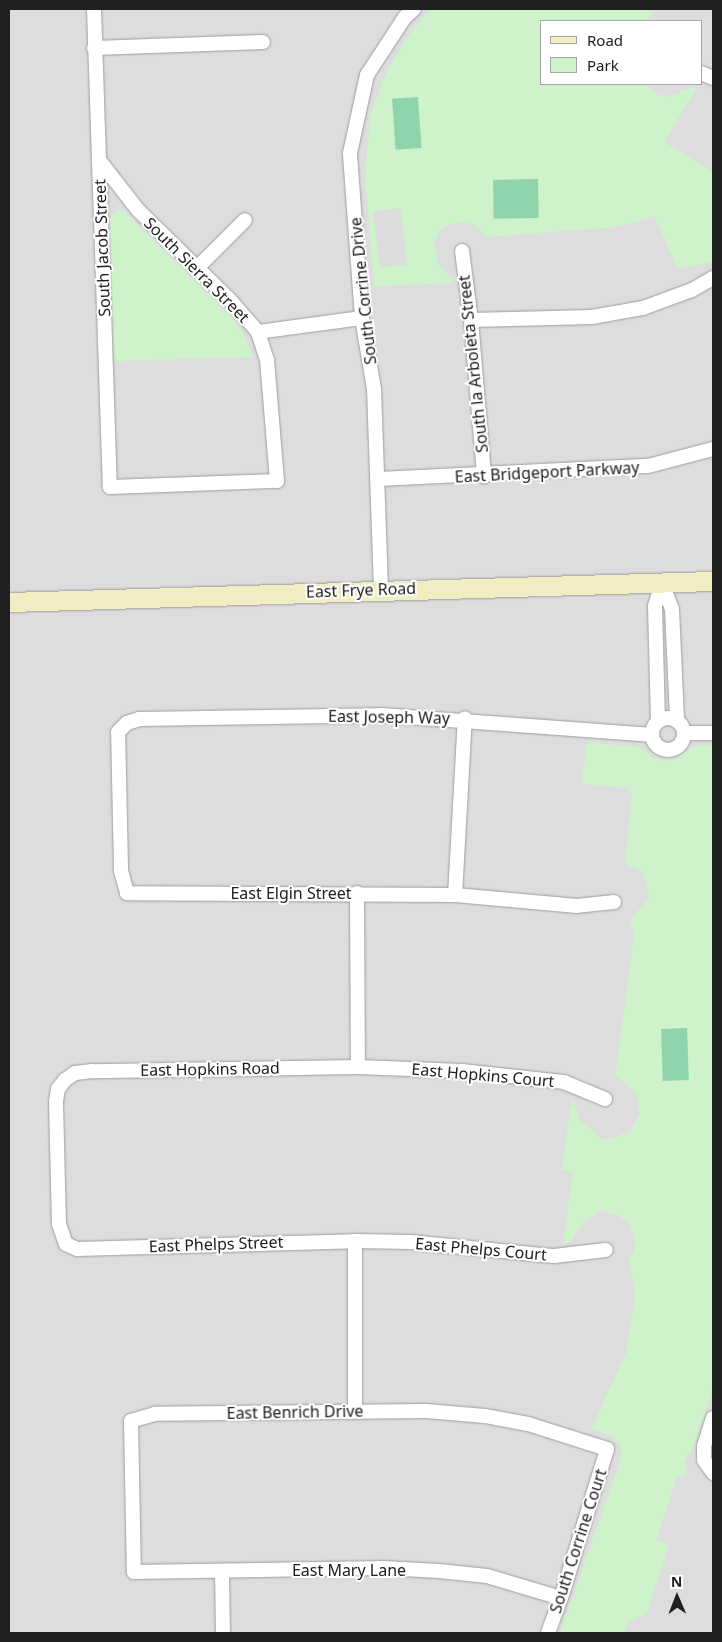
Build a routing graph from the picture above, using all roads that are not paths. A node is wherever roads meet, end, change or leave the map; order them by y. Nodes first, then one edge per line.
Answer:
1 (94, 9) edge
2 (414, 9) edge
3 (263, 42) dead end
4 (94, 48) junction
5 (99, 160) junction
6 (244, 220) dead end
7 (462, 251) dead end
8 (196, 268) junction
9 (713, 278) edge
10 (362, 318) junction
11 (472, 320) junction
12 (258, 332) junction
13 (713, 449) edge
14 (484, 476) junction
15 (379, 479) junction
16 (278, 481) joint
17 (713, 581) edge
18 (662, 583) junction
19 (381, 589) junction
20 (9, 602) edge
21 (465, 718) junction
22 (677, 720) junction
23 (658, 721) junction
24 (684, 733) junction
25 (713, 733) edge
26 (652, 735) junction
27 (127, 893) joint
28 (357, 894) junction
29 (455, 894) junction
30 (614, 902) dead end
31 (358, 1067) junction
32 (605, 1099) dead end
33 (355, 1241) junction
34 (77, 1249) joint
35 (606, 1250) dead end
36 (355, 1410) junction
37 (713, 1418) edge
38 (607, 1449) joint
39 (713, 1473) edge
40 (134, 1572) joint
41 (222, 1572) junction
42 (561, 1598) junction
43 (223, 1633) edge
44 (548, 1633) edge

1 - 4 street, South Jacob Street
2 - 10 street, South Corrine Drive
3 - 4 street
4 - 5 street, South Jacob Street
5 - 8 street, South Sierra Street
5 - 16 street, South Jacob Street
6 - 8 street
7 - 11 street, South la Arboleta Street
8 - 12 street, South Sierra Street
9 - 11 street
10 - 12 street
10 - 15 street, South Corrine Drive
11 - 14 street, South la Arboleta Street
12 - 16 street, South Sierra Street
13 - 14 street, East Bridgeport Parkway
14 - 15 street, East Bridgeport Parkway
15 - 19 street, South Corrine Drive
17 - 18 street, East Frye Road
18 - 19 street, East Frye Road
18 - 22 street
18 - 23 street
19 - 20 street, East Frye Road
21 - 26 street, East Joseph Way
21 - 27 street, East Joseph Way
21 - 29 street
22 - 23 street
22 - 24 street
23 - 26 street
24 - 25 street
24 - 26 street
27 - 28 street, East Elgin Street
28 - 29 street, East Elgin Street
28 - 31 street
29 - 30 street, East Elgin Street
31 - 32 street, East Hopkins Court
31 - 34 street, East Hopkins Road
33 - 34 street, East Phelps Street
33 - 35 street, East Phelps Court
33 - 36 street
36 - 38 street, East Benrich Drive
36 - 40 street, East Benrich Drive
37 - 39 street
38 - 42 street, South Corrine Court
40 - 41 street, East Mary Lane
41 - 42 street, East Mary Lane
41 - 43 street
42 - 44 street, South Corrine Court

